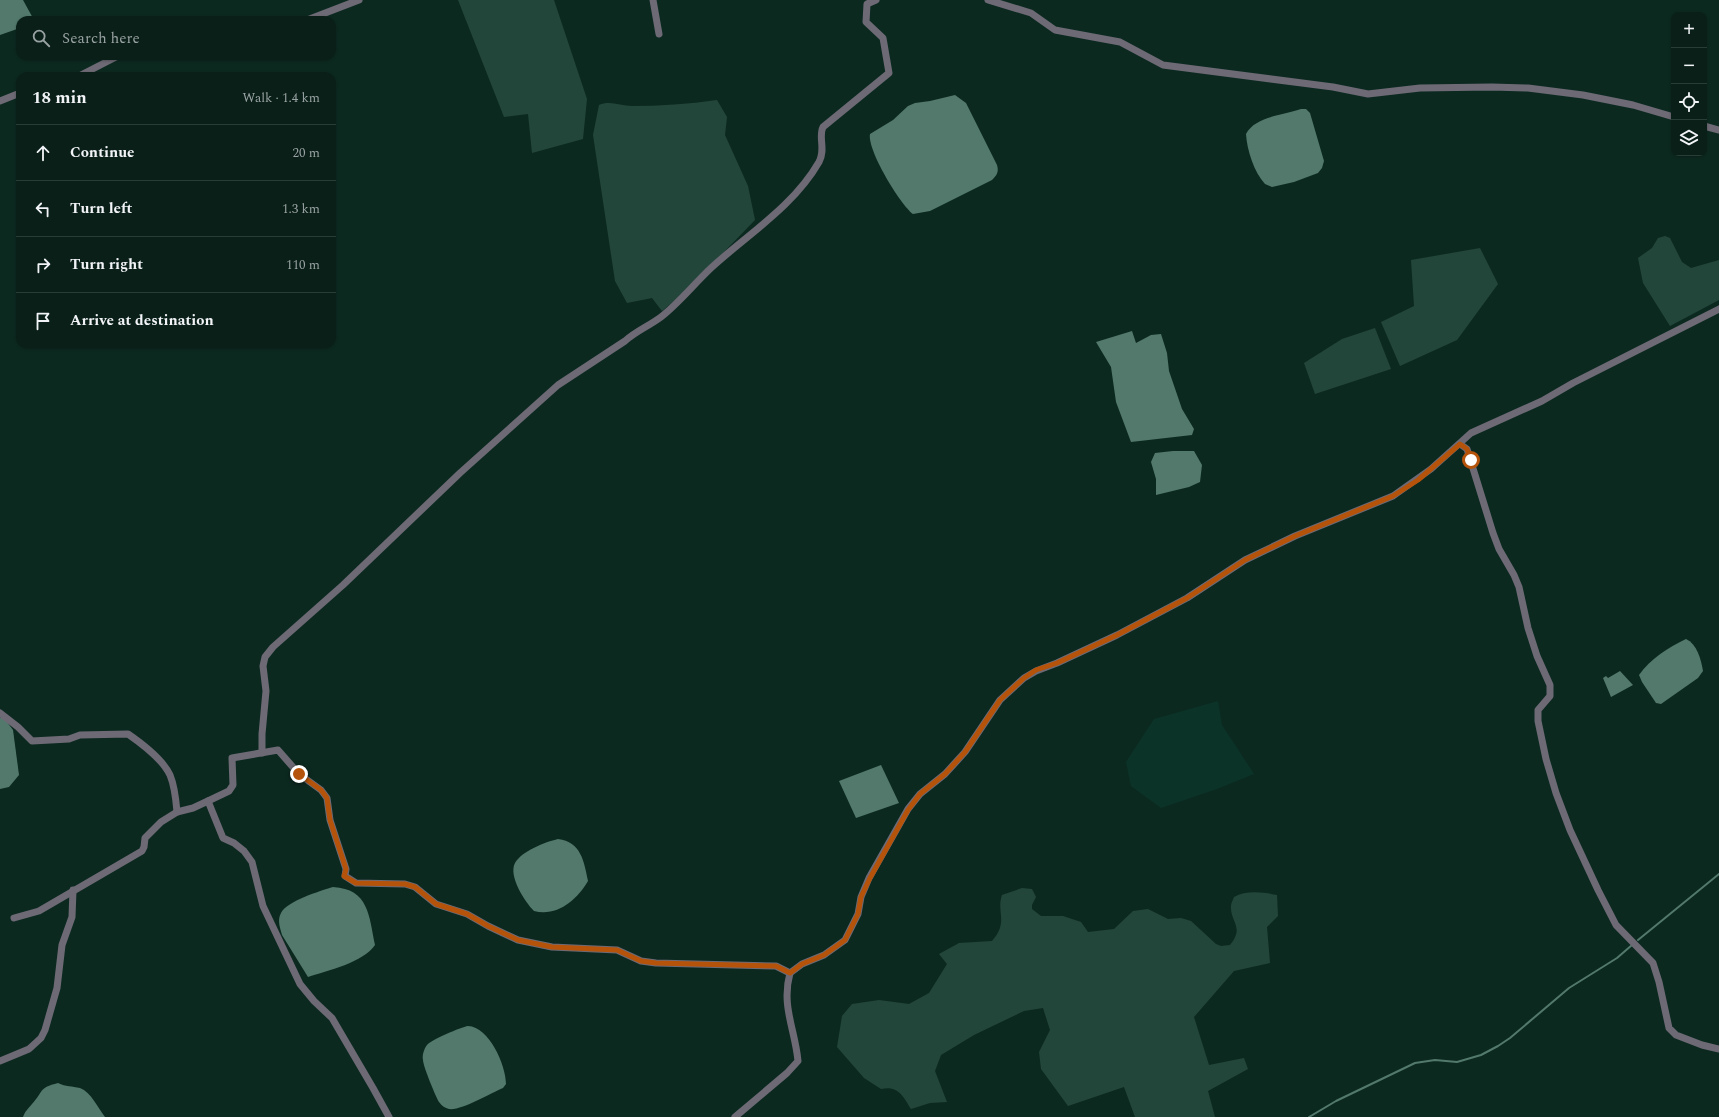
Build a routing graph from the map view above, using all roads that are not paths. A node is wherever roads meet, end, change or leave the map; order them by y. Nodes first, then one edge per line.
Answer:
1 (360, 0) edge
2 (653, 0) edge
3 (876, 0) edge
4 (988, 0) edge
5 (317, 16) edge
6 (659, 34) dead end
7 (110, 60) edge
8 (87, 72) edge
9 (16, 95) edge
10 (0, 101) edge
11 (1671, 116) edge
12 (1707, 127) edge
13 (1719, 130) edge
14 (1719, 309) edge
15 (1460, 444) junction
16 (0, 713) edge
17 (262, 753) junction
18 (208, 801) junction
19 (177, 812) junction
20 (74, 890) junction
21 (14, 918) dead end
22 (790, 973) junction
23 (1719, 1049) edge
24 (0, 1061) edge
25 (388, 1117) edge
26 (735, 1117) edge

1 - 5 street
2 - 6 street
3 - 17 street
4 - 11 street
7 - 8 street
9 - 10 street
12 - 13 street
14 - 15 street
15 - 22 street
15 - 23 street
16 - 19 street
17 - 18 street
17 - 22 street
18 - 19 street
18 - 25 street
19 - 20 street
20 - 21 street
20 - 24 street
22 - 26 street

